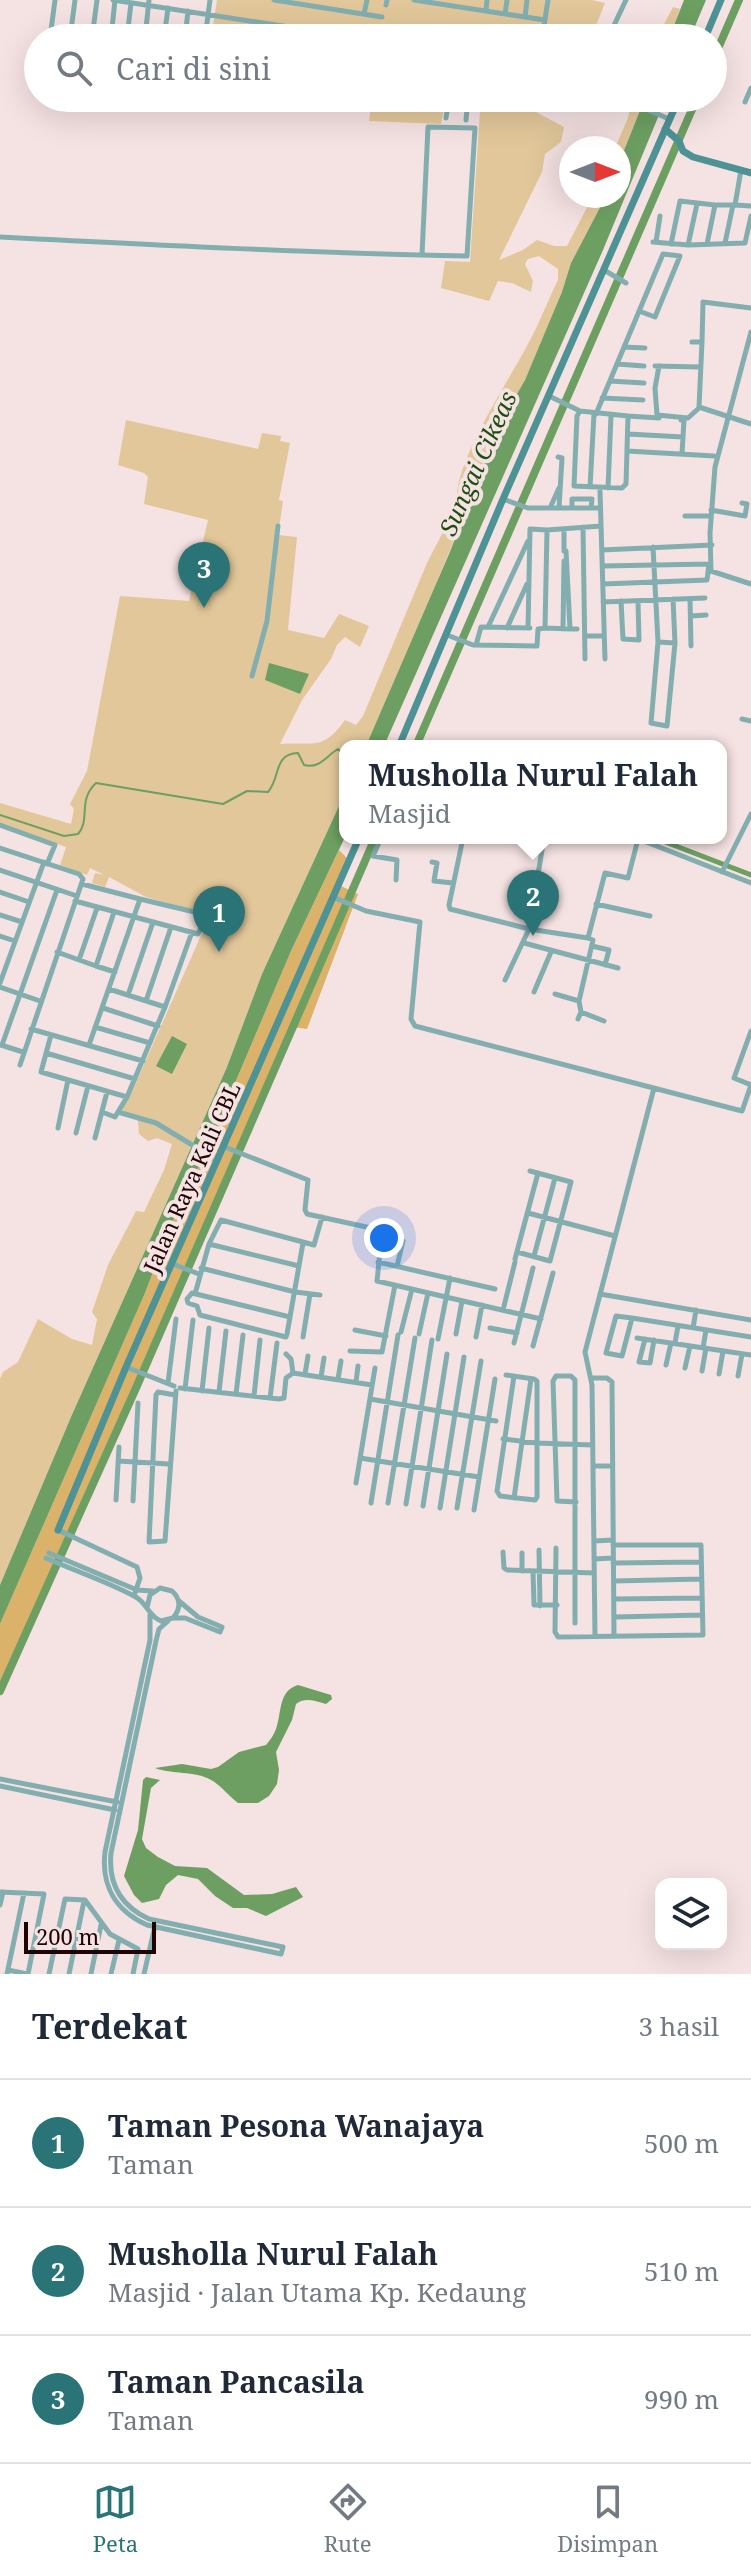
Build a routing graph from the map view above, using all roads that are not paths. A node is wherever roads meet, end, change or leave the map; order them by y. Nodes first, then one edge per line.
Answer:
1 (55, 0) edge
2 (75, 0) edge
3 (97, 0) edge
4 (114, 0) edge
5 (210, 0) edge
6 (274, 0) edge
7 (367, 0) edge
8 (414, 0) edge
9 (467, 0) edge
10 (487, 0) edge
11 (507, 0) edge
12 (527, 0) edge
13 (548, 0) edge
14 (626, 0) edge
15 (721, 0) edge
16 (290, 1) edge
17 (427, 1) edge
18 (447, 2) edge
19 (131, 3) junction
20 (148, 3) edge
21 (168, 8) junction
22 (466, 8) junction
23 (188, 11) junction
24 (486, 11) junction
25 (209, 13) junction
26 (364, 14) junction
27 (505, 14) junction
28 (382, 17) dead end
29 (525, 17) junction
30 (545, 20) junction
31 (52, 24) edge
32 (72, 24) edge
33 (94, 24) edge
34 (112, 24) edge
35 (129, 24) edge
36 (146, 24) edge
37 (166, 24) edge
38 (187, 24) edge
39 (207, 24) edge
40 (277, 24) edge
41 (544, 24) edge
42 (615, 24) edge
43 (711, 24) edge
44 (751, 88) edge
45 (745, 102) dead end
46 (447, 112) edge
47 (468, 112) edge
48 (653, 112) edge
49 (671, 112) edge
50 (446, 118) dead end
51 (668, 118) junction
52 (466, 120) dead end
53 (665, 129) junction
54 (741, 170) junction
55 (751, 173) edge
56 (697, 204) junction
57 (715, 205) junction
58 (734, 205) junction
59 (751, 206) edge
60 (660, 216) dead end
61 (751, 216) edge
62 (0, 237) edge
63 (671, 244) junction
64 (707, 244) junction
65 (725, 244) junction
66 (688, 245) junction
67 (422, 255) junction
68 (604, 270) junction
69 (626, 283) dead end
70 (751, 308) edge
71 (639, 311) junction
72 (751, 332) edge
73 (692, 342) dead end
74 (702, 342) junction
75 (624, 347) junction
76 (645, 348) dead end
77 (617, 364) junction
78 (644, 366) dead end
79 (700, 367) junction
80 (610, 381) junction
81 (644, 383) dead end
82 (549, 396) junction
83 (602, 398) junction
84 (643, 400) dead end
85 (699, 407) junction
86 (580, 411) junction
87 (595, 414) junction
88 (611, 416) junction
89 (628, 416) junction
90 (726, 416) junction
91 (751, 424) edge
92 (628, 434) junction
93 (683, 437) junction
94 (627, 451) junction
95 (682, 454) junction
96 (714, 456) dead end
97 (558, 457) dead end
98 (561, 484) junction
99 (590, 487) junction
100 (608, 488) junction
101 (600, 491) dead end
102 (503, 499) junction
103 (742, 503) dead end
104 (550, 508) junction
105 (559, 508) junction
106 (600, 508) junction
107 (711, 513) junction
108 (685, 516) dead end
109 (748, 516) edge
110 (278, 526) dead end
111 (601, 526) junction
112 (583, 527) junction
113 (547, 530) junction
114 (564, 530) junction
115 (530, 537) junction
116 (712, 545) junction
117 (653, 547) junction
118 (602, 550) junction
119 (654, 565) junction
120 (602, 566) junction
121 (529, 580) junction
122 (655, 582) junction
123 (603, 584) junction
124 (751, 584) edge
125 (705, 598) dead end
126 (656, 599) junction
127 (673, 599) junction
128 (690, 599) junction
129 (621, 601) junction
130 (638, 601) junction
131 (603, 602) junction
132 (706, 615) dead end
133 (691, 616) junction
134 (488, 627) junction
135 (507, 628) junction
136 (528, 628) junction
137 (545, 628) junction
138 (538, 629) junction
139 (447, 635) junction
140 (586, 636) junction
141 (604, 636) junction
142 (658, 642) junction
143 (675, 643) junction
144 (476, 645) junction
145 (691, 646) dead end
146 (585, 659) dead end
147 (605, 659) dead end
148 (252, 676) dead end
149 (742, 719) dead end
150 (751, 721) edge
151 (402, 740) edge
152 (751, 814) edge
153 (0, 825) edge
154 (356, 844) edge
155 (378, 844) edge
156 (462, 844) edge
157 (543, 844) edge
158 (636, 844) edge
159 (653, 844) edge
160 (0, 848) edge
161 (432, 862) dead end
162 (46, 863) junction
163 (0, 870) edge
164 (723, 871) junction
165 (396, 880) dead end
166 (36, 883) junction
167 (453, 883) junction
168 (751, 883) edge
169 (82, 884) junction
170 (57, 890) junction
171 (0, 892) edge
172 (333, 897) junction
173 (76, 898) junction
174 (140, 899) junction
175 (29, 902) junction
176 (596, 904) junction
177 (97, 908) junction
178 (114, 912) junction
179 (0, 915) edge
180 (650, 916) dead end
181 (134, 917) junction
182 (22, 922) junction
183 (153, 922) junction
184 (171, 927) junction
185 (529, 929) junction
186 (192, 932) junction
187 (0, 936) edge
188 (588, 938) junction
189 (15, 941) junction
190 (524, 943) junction
191 (592, 946) junction
192 (57, 952) junction
193 (551, 952) junction
194 (0, 958) edge
195 (79, 960) junction
196 (8, 961) junction
197 (589, 961) junction
198 (605, 965) junction
199 (96, 966) junction
200 (618, 968) dead end
201 (115, 972) junction
202 (505, 980) dead end
203 (0, 982) edge
204 (109, 989) junction
205 (534, 992) dead end
206 (20, 994) junction
207 (555, 994) dead end
208 (128, 995) junction
209 (40, 1001) junction
210 (146, 1001) junction
211 (579, 1001) junction
212 (165, 1007) junction
213 (103, 1008) junction
214 (604, 1021) dead end
215 (158, 1026) junction
216 (95, 1027) junction
217 (31, 1029) junction
218 (751, 1031) edge
219 (51, 1035) junction
220 (150, 1043) junction
221 (1, 1045) edge
222 (89, 1045) junction
223 (23, 1052) junction
224 (46, 1053) junction
225 (143, 1061) junction
226 (20, 1065) dead end
227 (135, 1079) junction
228 (68, 1080) junction
229 (751, 1085) edge
230 (88, 1086) junction
231 (654, 1088) junction
232 (107, 1092) junction
233 (127, 1097) junction
234 (102, 1112) junction
235 (118, 1112) junction
236 (58, 1128) dead end
237 (76, 1133) dead end
238 (95, 1138) dead end
239 (229, 1149) junction
240 (218, 1161) junction
241 (530, 1171) dead end
242 (538, 1173) junction
243 (555, 1178) junction
244 (528, 1213) junction
245 (322, 1217) junction
246 (544, 1217) junction
247 (561, 1221) junction
248 (615, 1236) junction
249 (403, 1241) dead end
250 (303, 1243) junction
251 (209, 1244) junction
252 (534, 1256) junction
253 (516, 1258) junction
254 (378, 1262) junction
255 (173, 1264) junction
256 (299, 1266) junction
257 (397, 1266) junction
258 (533, 1268) dead end
259 (197, 1271) junction
260 (553, 1273) dead end
261 (450, 1278) junction
262 (395, 1285) junction
263 (412, 1289) junction
264 (495, 1289) dead end
265 (295, 1292) junction
266 (428, 1293) junction
267 (195, 1294) junction
268 (310, 1294) junction
269 (600, 1294) junction
270 (320, 1295) dead end
271 (446, 1297) junction
272 (462, 1301) junction
273 (482, 1305) junction
274 (503, 1310) junction
275 (696, 1310) junction
276 (521, 1315) junction
277 (290, 1317) junction
278 (632, 1318) junction
279 (176, 1319) dead end
280 (541, 1319) junction
281 (193, 1320) dead end
282 (751, 1320) edge
283 (678, 1326) junction
284 (209, 1328) dead end
285 (490, 1328) dead end
286 (693, 1328) junction
287 (355, 1330) dead end
288 (706, 1330) junction
289 (226, 1331) dead end
290 (517, 1333) junction
291 (456, 1334) dead end
292 (243, 1335) dead end
293 (386, 1336) junction
294 (303, 1337) dead end
295 (476, 1337) dead end
296 (751, 1337) edge
297 (637, 1338) dead end
298 (645, 1339) junction
299 (260, 1340) dead end
300 (654, 1340) junction
301 (277, 1343) dead end
302 (514, 1343) dead end
303 (673, 1343) junction
304 (533, 1346) dead end
305 (690, 1346) junction
306 (704, 1348) junction
307 (350, 1351) dead end
308 (723, 1351) junction
309 (286, 1354) dead end
310 (447, 1354) dead end
311 (742, 1354) junction
312 (751, 1355) edge
313 (308, 1356) dead end
314 (464, 1357) dead end
315 (324, 1358) dead end
316 (341, 1361) dead end
317 (481, 1361) dead end
318 (666, 1365) dead end
319 (358, 1366) dead end
320 (126, 1367) junction
321 (375, 1368) dead end
322 (685, 1368) dead end
323 (702, 1371) dead end
324 (293, 1373) junction
325 (305, 1374) junction
326 (719, 1374) dead end
327 (506, 1375) dead end
328 (514, 1376) junction
329 (738, 1376) dead end
330 (321, 1377) junction
331 (592, 1378) junction
332 (338, 1379) junction
333 (495, 1379) dead end
334 (531, 1379) junction
335 (356, 1382) junction
336 (372, 1385) junction
337 (176, 1389) junction
338 (202, 1391) junction
339 (219, 1392) junction
340 (236, 1394) junction
341 (254, 1396) junction
342 (270, 1398) junction
343 (370, 1399) junction
344 (387, 1402) junction
345 (138, 1403) dead end
346 (404, 1405) junction
347 (421, 1408) junction
348 (438, 1411) junction
349 (455, 1414) junction
350 (472, 1417) junction
351 (488, 1420) junction
352 (496, 1421) dead end
353 (503, 1439) junction
354 (522, 1441) junction
355 (536, 1443) junction
356 (557, 1444) junction
357 (575, 1445) junction
358 (593, 1445) junction
359 (119, 1447) dead end
360 (360, 1458) junction
361 (118, 1461) junction
362 (378, 1461) junction
363 (135, 1462) junction
364 (153, 1463) junction
365 (395, 1463) junction
366 (169, 1464) junction
367 (412, 1466) junction
368 (594, 1466) junction
369 (612, 1466) junction
370 (428, 1469) junction
371 (446, 1471) junction
372 (463, 1474) junction
373 (479, 1477) junction
374 (356, 1483) dead end
375 (514, 1498) junction
376 (116, 1500) dead end
377 (133, 1501) dead end
378 (576, 1502) junction
379 (371, 1503) dead end
380 (388, 1503) dead end
381 (406, 1504) dead end
382 (423, 1506) dead end
383 (440, 1508) dead end
384 (457, 1508) dead end
385 (474, 1510) dead end
386 (62, 1532) joint
387 (594, 1541) junction
388 (613, 1543) junction
389 (556, 1548) dead end
390 (539, 1550) dead end
391 (503, 1552) dead end
392 (522, 1553) dead end
393 (51, 1557) dead end
394 (594, 1559) junction
395 (613, 1561) junction
396 (701, 1562) junction
397 (522, 1571) junction
398 (536, 1571) junction
399 (556, 1573) junction
400 (576, 1573) junction
401 (594, 1573) junction
402 (701, 1579) junction
403 (614, 1581) junction
404 (154, 1591) junction
405 (136, 1593) junction
406 (702, 1598) junction
407 (614, 1599) junction
408 (179, 1601) junction
409 (557, 1605) junction
410 (149, 1611) junction
411 (702, 1615) junction
412 (614, 1617) junction
413 (170, 1619) junction
414 (575, 1623) dead end
415 (595, 1636) junction
416 (614, 1636) junction
417 (0, 1779) edge
418 (0, 1786) edge
419 (28, 1788) junction
420 (119, 1803) junction
421 (117, 1810) junction
422 (1, 1892) edge
423 (24, 1893) junction
424 (85, 1900) junction
425 (0, 1905) edge
426 (155, 1924) junction
427 (101, 1925) junction
428 (119, 1940) junction
429 (282, 1950) dead end
430 (7, 1972) edge
431 (27, 1974) edge
432 (49, 1974) edge
433 (69, 1974) edge
434 (91, 1974) edge
435 (111, 1974) edge
436 (133, 1974) edge
437 (144, 1974) edge

1 - 31 street
2 - 32 street
3 - 33 street
4 - 19 street
4 - 34 street
5 - 25 street
6 - 16 street
7 - 26 street
8 - 17 street
9 - 22 street
10 - 24 street
11 - 27 street
12 - 29 street
13 - 30 street
14 - 42 street
15 - 43 main road
16 - 26 street
17 - 18 street
18 - 22 street
19 - 20 street
19 - 35 street
20 - 21 street
20 - 36 street
21 - 23 street
21 - 37 street
22 - 24 street
23 - 25 street
23 - 38 street
24 - 27 street
25 - 39 street
25 - 40 street
26 - 28 street
27 - 29 street
29 - 30 street
30 - 41 street
44 - 45 street
46 - 50 street
47 - 52 street
48 - 51 street
49 - 51 main road
51 - 53 main road
53 - 54 main road
53 - 68 main road
54 - 55 main road
54 - 58 street
56 - 57 street
56 - 63 street
56 - 66 street
57 - 58 street
57 - 64 street
58 - 59 street
58 - 65 street
60 - 63 street
61 - 65 street
62 - 67 street
63 - 66 street
64 - 65 street
64 - 66 street
67 - 67 street
68 - 69 street
68 - 82 main road
70 - 74 street
71 - 71 street
71 - 75 street
72 - 90 street
73 - 74 street
74 - 79 street
75 - 76 street
75 - 77 street
77 - 78 street
77 - 80 street
79 - 85 street
79 - 85 street
80 - 81 street
80 - 83 street
82 - 86 street
82 - 102 main road
83 - 84 street
83 - 87 street
85 - 90 street
86 - 87 street
86 - 99 street
87 - 88 street
87 - 99 street
88 - 89 street
88 - 100 street
89 - 92 street
89 - 93 street
90 - 91 street
90 - 107 street
92 - 93 street
92 - 94 street
93 - 95 street
94 - 95 street
94 - 100 street
95 - 96 street
97 - 98 street
98 - 104 street
98 - 105 street
99 - 100 street
101 - 106 street
102 - 104 street
102 - 139 main road
103 - 109 street
104 - 105 street
105 - 106 street
106 - 111 street
107 - 108 street
107 - 109 street
107 - 116 street
110 - 148 street
111 - 112 street
111 - 118 street
112 - 114 street
112 - 140 street
113 - 114 street
113 - 115 street
113 - 137 street
114 - 137 street
115 - 121 street
115 - 134 street
116 - 117 street
116 - 124 street
117 - 118 street
117 - 119 street
118 - 120 street
119 - 120 street
119 - 122 street
119 - 122 street
120 - 123 street
121 - 135 street
121 - 136 street
122 - 123 street
122 - 126 street
123 - 131 street
125 - 128 street
126 - 127 street
126 - 130 street
126 - 142 street
127 - 128 street
127 - 143 street
128 - 133 street
129 - 130 street
129 - 130 street
129 - 131 street
131 - 141 street
132 - 133 street
133 - 145 street
134 - 135 street
134 - 144 street
135 - 136 street
136 - 138 street
137 - 138 street
138 - 144 street
139 - 144 street
139 - 151 main road
140 - 141 street
140 - 146 street
141 - 147 street
142 - 143 street
142 - 143 street
149 - 150 street
152 - 164 street
153 - 162 street
154 - 172 main road, Jalan Raya Kali CBL
155 - 165 street
156 - 167 street
157 - 185 street
158 - 176 street
159 - 164 street
160 - 162 street
161 - 167 street
162 - 166 street
162 - 169 street
163 - 166 street
164 - 168 street
166 - 170 street
166 - 175 street
167 - 185 street
169 - 173 street
169 - 174 street
170 - 173 street
170 - 206 street
171 - 175 street
172 - 231 street
172 - 239 main road, Jalan Raya Kali CBL
173 - 177 street
173 - 192 street
174 - 181 street
174 - 186 street
175 - 182 street
176 - 180 street
176 - 188 street
177 - 178 street
177 - 195 street
178 - 181 street
178 - 199 street
179 - 182 street
181 - 183 street
181 - 201 street
182 - 189 street
183 - 184 street
183 - 208 street
184 - 186 street
184 - 210 street
185 - 188 street
185 - 190 street
186 - 212 street
187 - 189 street
188 - 191 street
189 - 196 street
190 - 193 street
190 - 202 street
191 - 197 street
191 - 198 street
192 - 195 street
192 - 209 street
193 - 197 street
193 - 205 street
194 - 196 street
195 - 199 street
196 - 203 street
197 - 198 street
197 - 211 street
198 - 200 street
199 - 201 street
201 - 204 street
203 - 206 street
204 - 208 street
204 - 213 street
206 - 209 street
206 - 221 street
207 - 211 street
208 - 210 street
209 - 217 street
210 - 212 street
211 - 214 street
212 - 215 street
213 - 215 street
213 - 216 street
215 - 220 street
216 - 220 street
216 - 222 street
217 - 219 street
217 - 223 street
218 - 229 street
219 - 222 street
219 - 224 street
220 - 225 street
221 - 223 street
222 - 225 street
223 - 226 street
224 - 227 street
224 - 228 street
225 - 227 street
227 - 233 street
228 - 230 street
228 - 236 street
229 - 231 street
230 - 232 street
230 - 237 street
231 - 248 street
232 - 233 street
232 - 234 street
233 - 235 street
234 - 235 street
234 - 238 street
235 - 240 street
239 - 240 main road, Jalan Raya Kali CBL
239 - 245 street
240 - 255 main road, Jalan Raya Kali CBL
241 - 242 street
242 - 243 street
242 - 244 street
243 - 246 street
243 - 247 street
244 - 246 street
244 - 253 street
245 - 250 street
245 - 254 street
246 - 247 street
246 - 252 street
247 - 248 street
247 - 252 street
248 - 269 street
249 - 257 street
250 - 251 street
250 - 256 street
251 - 256 street
251 - 259 street
252 - 253 street
253 - 274 street
254 - 257 street
254 - 262 street
255 - 259 street
255 - 320 main road, Jalan Raya Kali CBL
256 - 265 street
257 - 261 street
258 - 276 street
259 - 265 street
259 - 267 street
260 - 280 street
261 - 264 street
261 - 271 street
262 - 263 street
262 - 293 street
263 - 266 street
263 - 344 street
265 - 268 street
265 - 277 street
266 - 271 street
266 - 346 street
267 - 277 street
267 - 277 street
268 - 270 street
268 - 294 street
269 - 275 street
269 - 331 street
271 - 272 street
271 - 347 street
272 - 273 street
272 - 291 street
273 - 274 street
273 - 295 street
274 - 276 street
275 - 282 street
275 - 286 street
276 - 280 street
276 - 290 street
278 - 278 street
278 - 283 street
279 - 337 street
280 - 304 street
281 - 337 street
283 - 286 street
283 - 303 street
284 - 338 street
285 - 290 street
286 - 288 street
287 - 293 street
288 - 296 street
288 - 306 street
289 - 339 street
290 - 302 street
292 - 340 street
293 - 307 street
297 - 298 street
298 - 300 street
298 - 300 street
299 - 341 street
300 - 303 street
301 - 342 street
303 - 305 street
303 - 318 street
305 - 306 street
305 - 322 street
306 - 308 street
306 - 323 street
308 - 311 street
308 - 326 street
309 - 324 street
310 - 348 street
311 - 312 street
311 - 329 street
313 - 325 street
314 - 349 street
315 - 330 street
316 - 332 street
317 - 350 street
319 - 335 street
320 - 337 street
320 - 386 main road, Jalan Raya Kali CBL
321 - 336 street
324 - 325 street
324 - 342 street
325 - 330 street
327 - 328 street
328 - 334 street
328 - 353 street
330 - 332 street
331 - 358 street
331 - 369 street
332 - 335 street
333 - 351 street
334 - 354 street
334 - 355 street
335 - 336 street
336 - 343 street
337 - 338 street
337 - 364 street
337 - 366 street
338 - 339 street
339 - 340 street
340 - 341 street
341 - 342 street
343 - 344 street
343 - 360 street
344 - 346 street
344 - 362 street
345 - 363 street
346 - 347 street
346 - 365 street
347 - 348 street
347 - 367 street
348 - 349 street
348 - 370 street
349 - 350 street
349 - 371 street
350 - 351 street
350 - 372 street
351 - 352 street
351 - 373 street
353 - 354 street
353 - 375 street
354 - 355 street
354 - 375 street
355 - 356 street
355 - 375 street
356 - 357 street
356 - 357 street
356 - 378 street
357 - 358 street
357 - 378 street
358 - 368 street
359 - 361 street
360 - 362 street
360 - 374 street
361 - 363 street
361 - 376 street
362 - 365 street
362 - 379 street
363 - 364 street
363 - 377 street
364 - 366 street
364 - 366 street
365 - 367 street
365 - 380 street
367 - 370 street
367 - 381 street
368 - 369 street
368 - 387 street
369 - 388 street
370 - 371 street
370 - 382 street
371 - 372 street
371 - 383 street
372 - 373 street
372 - 384 street
373 - 385 street
378 - 400 street
386 - 405 street
387 - 388 street
387 - 394 street
388 - 395 street
388 - 396 street
389 - 399 street
390 - 398 street
391 - 397 street
392 - 397 street
393 - 405 street
394 - 395 street
394 - 401 street
395 - 396 street
395 - 403 street
396 - 402 street
397 - 398 street
398 - 399 street
398 - 409 street
399 - 400 street
399 - 409 street
400 - 401 street
400 - 414 street
401 - 415 street
402 - 403 street
402 - 406 street
403 - 407 street
404 - 405 street
404 - 408 street
404 - 410 street
405 - 410 street
406 - 407 street
406 - 411 street
407 - 412 street
408 - 413 street
408 - 413 street
409 - 415 street
410 - 413 street
410 - 420 street
411 - 412 street
411 - 416 street
412 - 416 street
413 - 420 street
415 - 416 street
417 - 419 street
418 - 419 street
419 - 420 street
419 - 421 street
420 - 421 street
421 - 426 street
422 - 423 street
422 - 425 street
423 - 430 street
423 - 431 street
424 - 427 street
424 - 432 street
424 - 433 street
426 - 429 street
426 - 437 street
427 - 428 street
427 - 434 street
428 - 435 street
428 - 436 street
430 - 431 street

